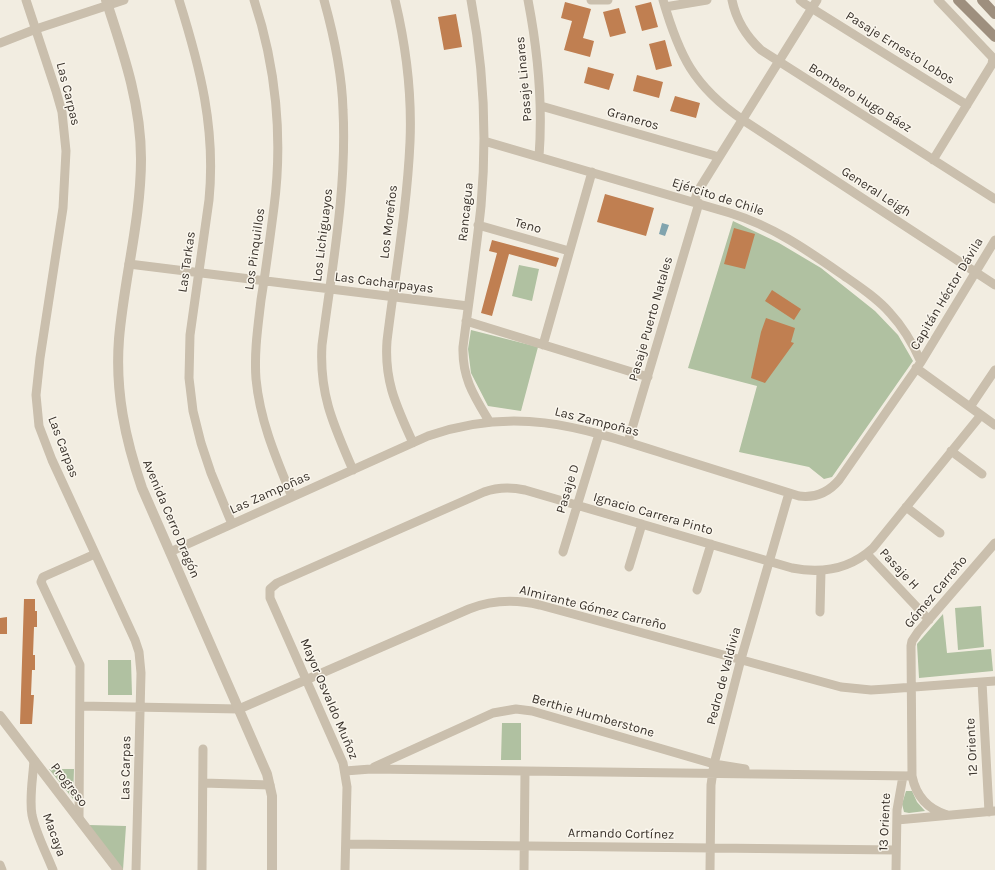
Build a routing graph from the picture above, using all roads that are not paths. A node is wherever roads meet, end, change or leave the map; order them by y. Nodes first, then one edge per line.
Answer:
1 (26, 0) edge
2 (124, 0) edge
3 (179, 0) edge
4 (254, 0) edge
5 (324, 0) edge
6 (396, 0) edge
7 (471, 0) edge
8 (528, 0) edge
9 (591, 0) edge
10 (608, 0) edge
11 (707, 0) edge
12 (732, 0) edge
13 (800, 0) edge
14 (817, 0) edge
15 (938, 0) edge
16 (982, 0) edge
17 (959, 1) edge
18 (107, 3) edge
19 (664, 4) edge
20 (812, 9) junction
21 (949, 11) junction
22 (995, 14) edge
23 (36, 29) junction
24 (995, 37) edge
25 (0, 43) edge
26 (778, 62) junction
27 (967, 105) junction
28 (541, 106) junction
29 (743, 120) junction
30 (484, 141) junction
31 (539, 157) junction
32 (719, 157) junction
33 (933, 160) junction
34 (592, 172) junction
35 (995, 199) edge
36 (696, 202) junction
37 (478, 225) junction
38 (995, 240) edge
39 (569, 251) junction
40 (129, 264) junction
41 (975, 272) junction
42 (198, 273) junction
43 (264, 281) junction
44 (995, 285) edge
45 (329, 289) junction
46 (392, 297) junction
47 (468, 306) junction
48 (466, 321) junction
49 (543, 345) junction
50 (918, 365) junction
51 (995, 370) edge
52 (648, 377) junction
53 (970, 407) junction
54 (981, 415) junction
55 (489, 421) junction
56 (995, 425) edge
57 (599, 434) junction
58 (628, 442) junction
59 (413, 443) junction
60 (951, 451) junction
61 (353, 470) junction
62 (982, 474) dead end
63 (788, 493) junction
64 (292, 497) junction
65 (577, 505) junction
66 (906, 507) junction
67 (232, 524) junction
68 (642, 524) junction
69 (940, 534) dead end
70 (995, 543) edge
71 (711, 544) junction
72 (170, 552) junction
73 (563, 552) dead end
74 (94, 554) junction
75 (867, 554) junction
76 (769, 561) junction
77 (630, 567) dead end
78 (822, 571) junction
79 (270, 589) joint
80 (697, 590) dead end
81 (820, 612) dead end
82 (929, 620) junction
83 (741, 659) junction
84 (307, 679) junction
85 (995, 681) edge
86 (982, 682) junction
87 (912, 687) junction
88 (80, 706) junction
89 (140, 707) junction
90 (239, 708) junction
91 (0, 716) edge
92 (203, 749) dead end
93 (34, 760) junction
94 (714, 764) junction
95 (371, 769) junction
96 (345, 771) junction
97 (525, 771) junction
98 (768, 773) junction
99 (712, 774) junction
100 (903, 776) junction
101 (912, 776) junction
102 (203, 784) junction
103 (270, 785) junction
104 (992, 811) edge
105 (947, 816) junction
106 (79, 819) junction
107 (897, 820) junction
108 (346, 844) junction
109 (524, 846) junction
110 (710, 848) junction
111 (896, 850) junction
112 (0, 865) edge
113 (2, 870) edge
114 (53, 870) edge
115 (118, 870) edge
116 (136, 870) edge
117 (202, 870) edge
118 (272, 870) edge
119 (345, 870) edge
120 (524, 870) edge
121 (710, 870) edge
122 (896, 870) edge

1 - 23 street, Las Carpas
2 - 18 street
3 - 42 street, Las Tarkas
4 - 43 street, Los Pinquillos
5 - 45 street, Los Lichiguayos
6 - 46 street, Los Moreños
7 - 30 street, Rancagua
8 - 28 street, Pasaje Linares
9 - 10 street
11 - 19 street
12 - 26 street, Bombero Hugo Báez
13 - 20 street, Pasaje Ernesto Lobos
14 - 20 street, Pasaje Puerto Natales
15 - 21 street
16 - 22 main road
17 - 21 street
17 - 24 main road
18 - 23 street
18 - 40 street, Avenida Cerro Dragón
19 - 29 street, General Leigh
20 - 26 street, Pasaje Puerto Natales
20 - 27 street, Pasaje Ernesto Lobos
21 - 27 street
23 - 25 street
23 - 74 street, Las Carpas
26 - 29 street, Pasaje Puerto Natales
26 - 33 street, Bombero Hugo Báez
27 - 33 street
28 - 31 street, Pasaje Linares
28 - 32 street, Graneros
29 - 32 street, Pasaje Puerto Natales
29 - 41 street, General Leigh
30 - 31 street, Ejército de Chile
30 - 37 street, Rancagua
31 - 34 street, Ejército de Chile
32 - 36 street, Pasaje Puerto Natales
33 - 35 street, Bombero Hugo Báez
34 - 36 street, Ejército de Chile
34 - 39 street
36 - 50 street, Ejército de Chile
36 - 52 street, Pasaje Puerto Natales
37 - 39 street, Teno
37 - 47 street, Rancagua
38 - 41 street, Capitán Héctor Dávila
39 - 49 street
40 - 42 street, Las Cacharpayas
40 - 72 street, Avenida Cerro Dragón
41 - 44 street, General Leigh
41 - 50 street, Capitán Héctor Dávila
42 - 43 street, Las Cacharpayas
42 - 67 street, Las Tarkas
43 - 45 street, Las Cacharpayas
43 - 64 street, Los Pinquillos
45 - 46 street, Las Cacharpayas
45 - 61 street, Los Lichiguayos
46 - 47 street, Las Cacharpayas
46 - 59 street, Los Moreños
47 - 48 street, Rancagua
48 - 49 street
48 - 55 street, Rancagua
49 - 52 street
50 - 53 street, Ejército de Chile
50 - 63 street, Las Zampoñas
51 - 53 street
52 - 58 street, Pasaje Puerto Natales
53 - 54 street, Ejército de Chile
54 - 56 street, Ejército de Chile
54 - 60 street, Ignacio Carrera Pinto
55 - 57 street, Las Zampoñas
55 - 59 street, Las Zampoñas
57 - 58 street, Las Zampoñas
57 - 65 street, Pasaje D
58 - 63 street, Las Zampoñas
59 - 61 street, Las Zampoñas
60 - 62 street
60 - 66 street, Ignacio Carrera Pinto
61 - 64 street, Las Zampoñas
63 - 76 street, Pedro de Valdivia
64 - 67 street, Las Zampoñas
65 - 68 street, Ignacio Carrera Pinto
65 - 73 street, Pasaje D
65 - 79 street, Ignacio Carrera Pinto
66 - 69 street
66 - 75 street, Ignacio Carrera Pinto
67 - 72 street, Las Zampoñas
68 - 71 street, Ignacio Carrera Pinto
68 - 77 street
70 - 82 street, Gómez Carreño
71 - 76 street, Ignacio Carrera Pinto
71 - 80 street
72 - 90 street, Avenida Cerro Dragón
74 - 88 street
74 - 89 street, Las Carpas
75 - 78 street, Ignacio Carrera Pinto
75 - 82 street, Pasaje H
76 - 78 street, Ignacio Carrera Pinto
76 - 83 street, Pedro de Valdivia
78 - 81 street
79 - 84 street, Mayor Osvaldo Muñoz
82 - 87 street, Gómez Carreño
83 - 84 street, Almirante Gómez Carreño
83 - 87 street, Almirante Gómez Carreño
83 - 94 street, Pedro de Valdivia
84 - 90 street, Almirante Gómez Carreño
84 - 96 street, Mayor Osvaldo Muñoz
85 - 86 street, Almirante Gómez Carreño
86 - 87 street, Almirante Gómez Carreño
86 - 104 street, 12 Oriente
87 - 101 street
88 - 89 street, Almirante Gómez Carreño
88 - 106 street
89 - 90 street, Almirante Gómez Carreño
89 - 116 street, Las Carpas
90 - 103 street, Avenida Cerro Dragón
91 - 93 street, Progreso
92 - 102 street
93 - 106 street, Progreso
93 - 114 street, Macaya
94 - 95 street, Berthie Humberstone
94 - 98 street, Berthie Humberstone
94 - 99 street, Pedro de Valdivia
95 - 96 street, Berthie Humberstone
95 - 97 street, Berthie Humberstone
96 - 108 street, Mayor Osvaldo Muñoz
97 - 99 street, Berthie Humberstone
97 - 109 street
98 - 99 street, Berthie Humberstone
98 - 100 street, Berthie Humberstone
99 - 110 street, Pedro de Valdivia
100 - 101 street, Berthie Humberstone
100 - 107 street, 13 Oriente
101 - 105 street
102 - 103 street
102 - 117 street
103 - 118 street, Avenida Cerro Dragón
104 - 105 street
105 - 107 street
106 - 115 street, Progreso
107 - 111 street, 13 Oriente
108 - 109 street, Armando Cortínez
108 - 119 street, Mayor Osvaldo Muñoz
109 - 110 street, Armando Cortínez
109 - 120 street
110 - 111 street, Armando Cortínez
110 - 121 street, Pedro de Valdivia
111 - 122 street, 13 Oriente
112 - 113 street

